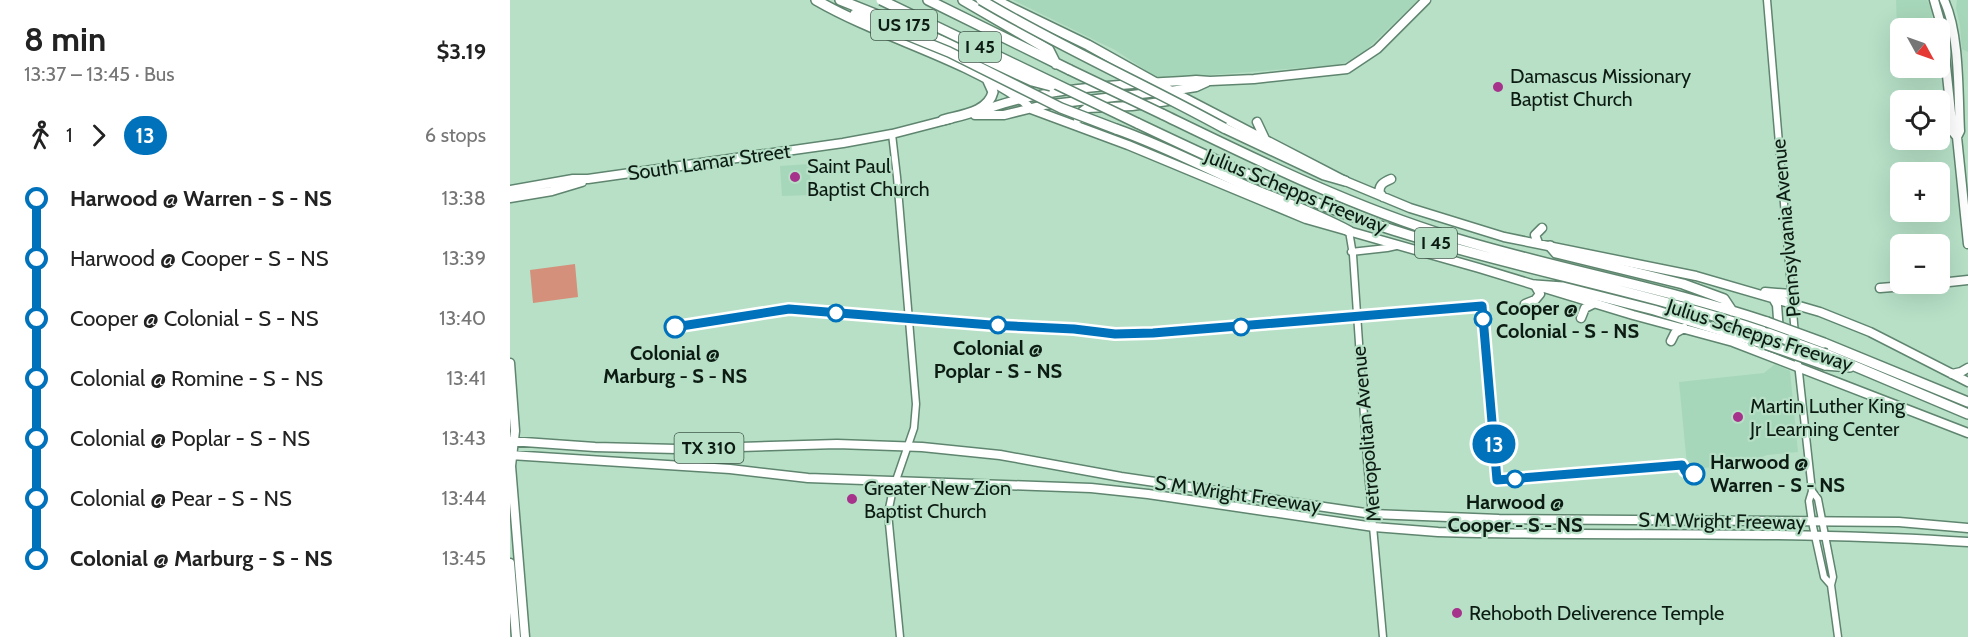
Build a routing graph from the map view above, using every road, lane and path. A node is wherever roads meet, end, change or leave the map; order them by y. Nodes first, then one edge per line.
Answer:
1 (816, 0) edge
2 (822, 0) edge
3 (840, 0) edge
4 (881, 0) edge
5 (928, 0) edge
6 (963, 0) edge
7 (981, 0) edge
8 (995, 0) edge
9 (1426, 0) edge
10 (1767, 0) edge
11 (1934, 0) edge
12 (1944, 0) edge
13 (1056, 64) junction
14 (987, 79) junction
15 (1210, 81) junction
16 (1156, 83) junction
17 (1173, 91) junction
18 (1053, 92) junction
19 (1079, 94) junction
20 (1185, 98) junction
21 (1022, 100) junction
22 (1044, 105) junction
23 (1031, 109) junction
24 (971, 115) junction
25 (1048, 115) junction
26 (943, 120) junction
27 (1079, 126) junction
28 (892, 134) junction
29 (1957, 137) junction
30 (588, 179) junction
31 (1391, 179) dead end
32 (1346, 181) junction
33 (510, 190) edge
34 (1383, 197) junction
35 (510, 198) edge
36 (1542, 228) dead end
37 (1349, 231) junction
38 (1538, 243) junction
39 (1968, 244) edge
40 (1396, 246) junction
41 (1550, 246) junction
42 (1351, 252) junction
43 (1968, 280) edge
44 (1950, 282) edge
45 (1535, 285) junction
46 (1890, 287) edge
47 (1880, 288) dead end
48 (1750, 291) junction
49 (1773, 298) junction
50 (1792, 299) junction
51 (1595, 303) junction
52 (1525, 304) dead end
53 (1732, 311) junction
54 (1581, 318) dead end
55 (1684, 328) junction
56 (1671, 341) dead end
57 (1765, 354) junction
58 (1825, 359) junction
59 (510, 363) edge
60 (1798, 368) junction
61 (1968, 368) edge
62 (1952, 374) junction
63 (1968, 382) edge
64 (1968, 402) edge
65 (1968, 414) edge
66 (1968, 433) edge
67 (512, 441) edge
68 (908, 447) junction
69 (511, 456) edge
70 (896, 480) junction
71 (1812, 490) junction
72 (1372, 514) junction
73 (1812, 522) junction
74 (1823, 522) junction
75 (1374, 527) junction
76 (1968, 528) edge
77 (1814, 535) junction
78 (1825, 535) junction
79 (1968, 542) edge
80 (510, 563) edge
81 (1831, 585) junction
82 (516, 637) edge
83 (525, 637) edge
84 (900, 637) edge
85 (1383, 637) edge
86 (1838, 637) edge

1 - 14 highway
2 - 37 highway, bridge
3 - 19 highway, US 175, bridge
4 - 19 highway, Julius Schepps Freeway / I 45, bridge
5 - 13 highway, Julius Schepps Freeway / I 45
6 - 13 highway, US 175
7 - 32 highway, bridge
8 - 16 highway
9 - 15 main road
10 - 50 street, Pennsylvania Avenue
11 - 29 main road
12 - 29 main road
13 - 53 highway, Julius Schepps Freeway / I 45, bridge
14 - 21 highway
14 - 26 highway
15 - 16 main road, South Lamar Street
15 - 17 main road, South Lamar Street
16 - 17 main road, Julius Schepps Freeway
16 - 18 main road, South Lamar Street
17 - 20 main road, Julius Schepps Freeway
17 - 22 main road, South Lamar Street
18 - 21 main road, South Lamar Street
18 - 22 main road
19 - 58 highway, Julius Schepps Freeway / I 45, bridge
20 - 27 main road
20 - 32 main road, Julius Schepps Freeway
21 - 23 main road, Julius Schepps Freeway
21 - 24 main road, South Lamar Street
22 - 23 main road, South Lamar Street
22 - 25 main road
23 - 24 main road, South Lamar Street
23 - 25 main road, Julius Schepps Freeway
24 - 26 main road, South Lamar Street
25 - 27 main road, Julius Schepps Freeway
26 - 28 main road, South Lamar Street
27 - 37 main road, Julius Schepps Freeway
28 - 30 main road, South Lamar Street
28 - 68 street
29 - 39 main road
30 - 33 main road, South Lamar Street
30 - 35 main road, South Lamar Street
31 - 34 main road
32 - 34 main road, Julius Schepps Freeway
34 - 38 main road, Julius Schepps Freeway
36 - 38 main road
37 - 40 main road, Julius Schepps Freeway
37 - 42 street, Metropolitan Avenue
38 - 41 main road, Julius Schepps Freeway
40 - 42 street
40 - 45 main road, Julius Schepps Freeway
41 - 48 main road, Julius Schepps Freeway
41 - 53 highway
42 - 72 street, Metropolitan Avenue
43 - 44 main road
45 - 51 main road, Julius Schepps Freeway
45 - 52 main road
45 - 58 highway, bridge
46 - 47 main road
48 - 49 main road, Julius Schepps Freeway
48 - 50 main road
49 - 50 main road, Julius Schepps Freeway
49 - 57 main road
50 - 60 street, Pennsylvania Avenue
50 - 62 main road, Julius Schepps Freeway
51 - 54 main road
51 - 55 main road, Julius Schepps Freeway
53 - 64 highway, Julius Schepps Freeway / I 45, bridge
55 - 56 main road
55 - 57 main road, Julius Schepps Freeway
57 - 60 main road, Julius Schepps Freeway
58 - 65 highway, Julius Schepps Freeway
59 - 67 main road
60 - 66 main road, Julius Schepps Freeway
60 - 71 street, Pennsylvania Avenue
61 - 62 main road
62 - 63 main road, Julius Schepps Freeway
67 - 68 main road, S M Wright Freeway / TX 310
67 - 69 main road
68 - 70 street
68 - 72 main road, S M Wright Freeway / TX 310
69 - 70 main road, S M Wright Freeway / TX 310
69 - 83 main road
70 - 75 main road, S M Wright Freeway / TX 310
70 - 84 street
71 - 73 street, Pennsylvania Avenue
71 - 74 street, Pennsylvania Avenue
72 - 73 main road, S M Wright Freeway / TX 310
72 - 75 street, Metropolitan Avenue
73 - 74 main road, S M Wright Freeway / TX 310
73 - 77 street, Pennsylvania Avenue
74 - 76 main road, S M Wright Freeway / TX 310
74 - 78 street, Pennsylvania Avenue
75 - 77 main road, S M Wright Freeway / TX 310
75 - 85 street, Metropolitan Avenue
77 - 78 main road, S M Wright Freeway / TX 310
77 - 81 street, Pennsylvania Avenue
78 - 79 main road, S M Wright Freeway / TX 310
78 - 81 street, Pennsylvania Avenue
80 - 82 main road
81 - 86 street, Pennsylvania Avenue

